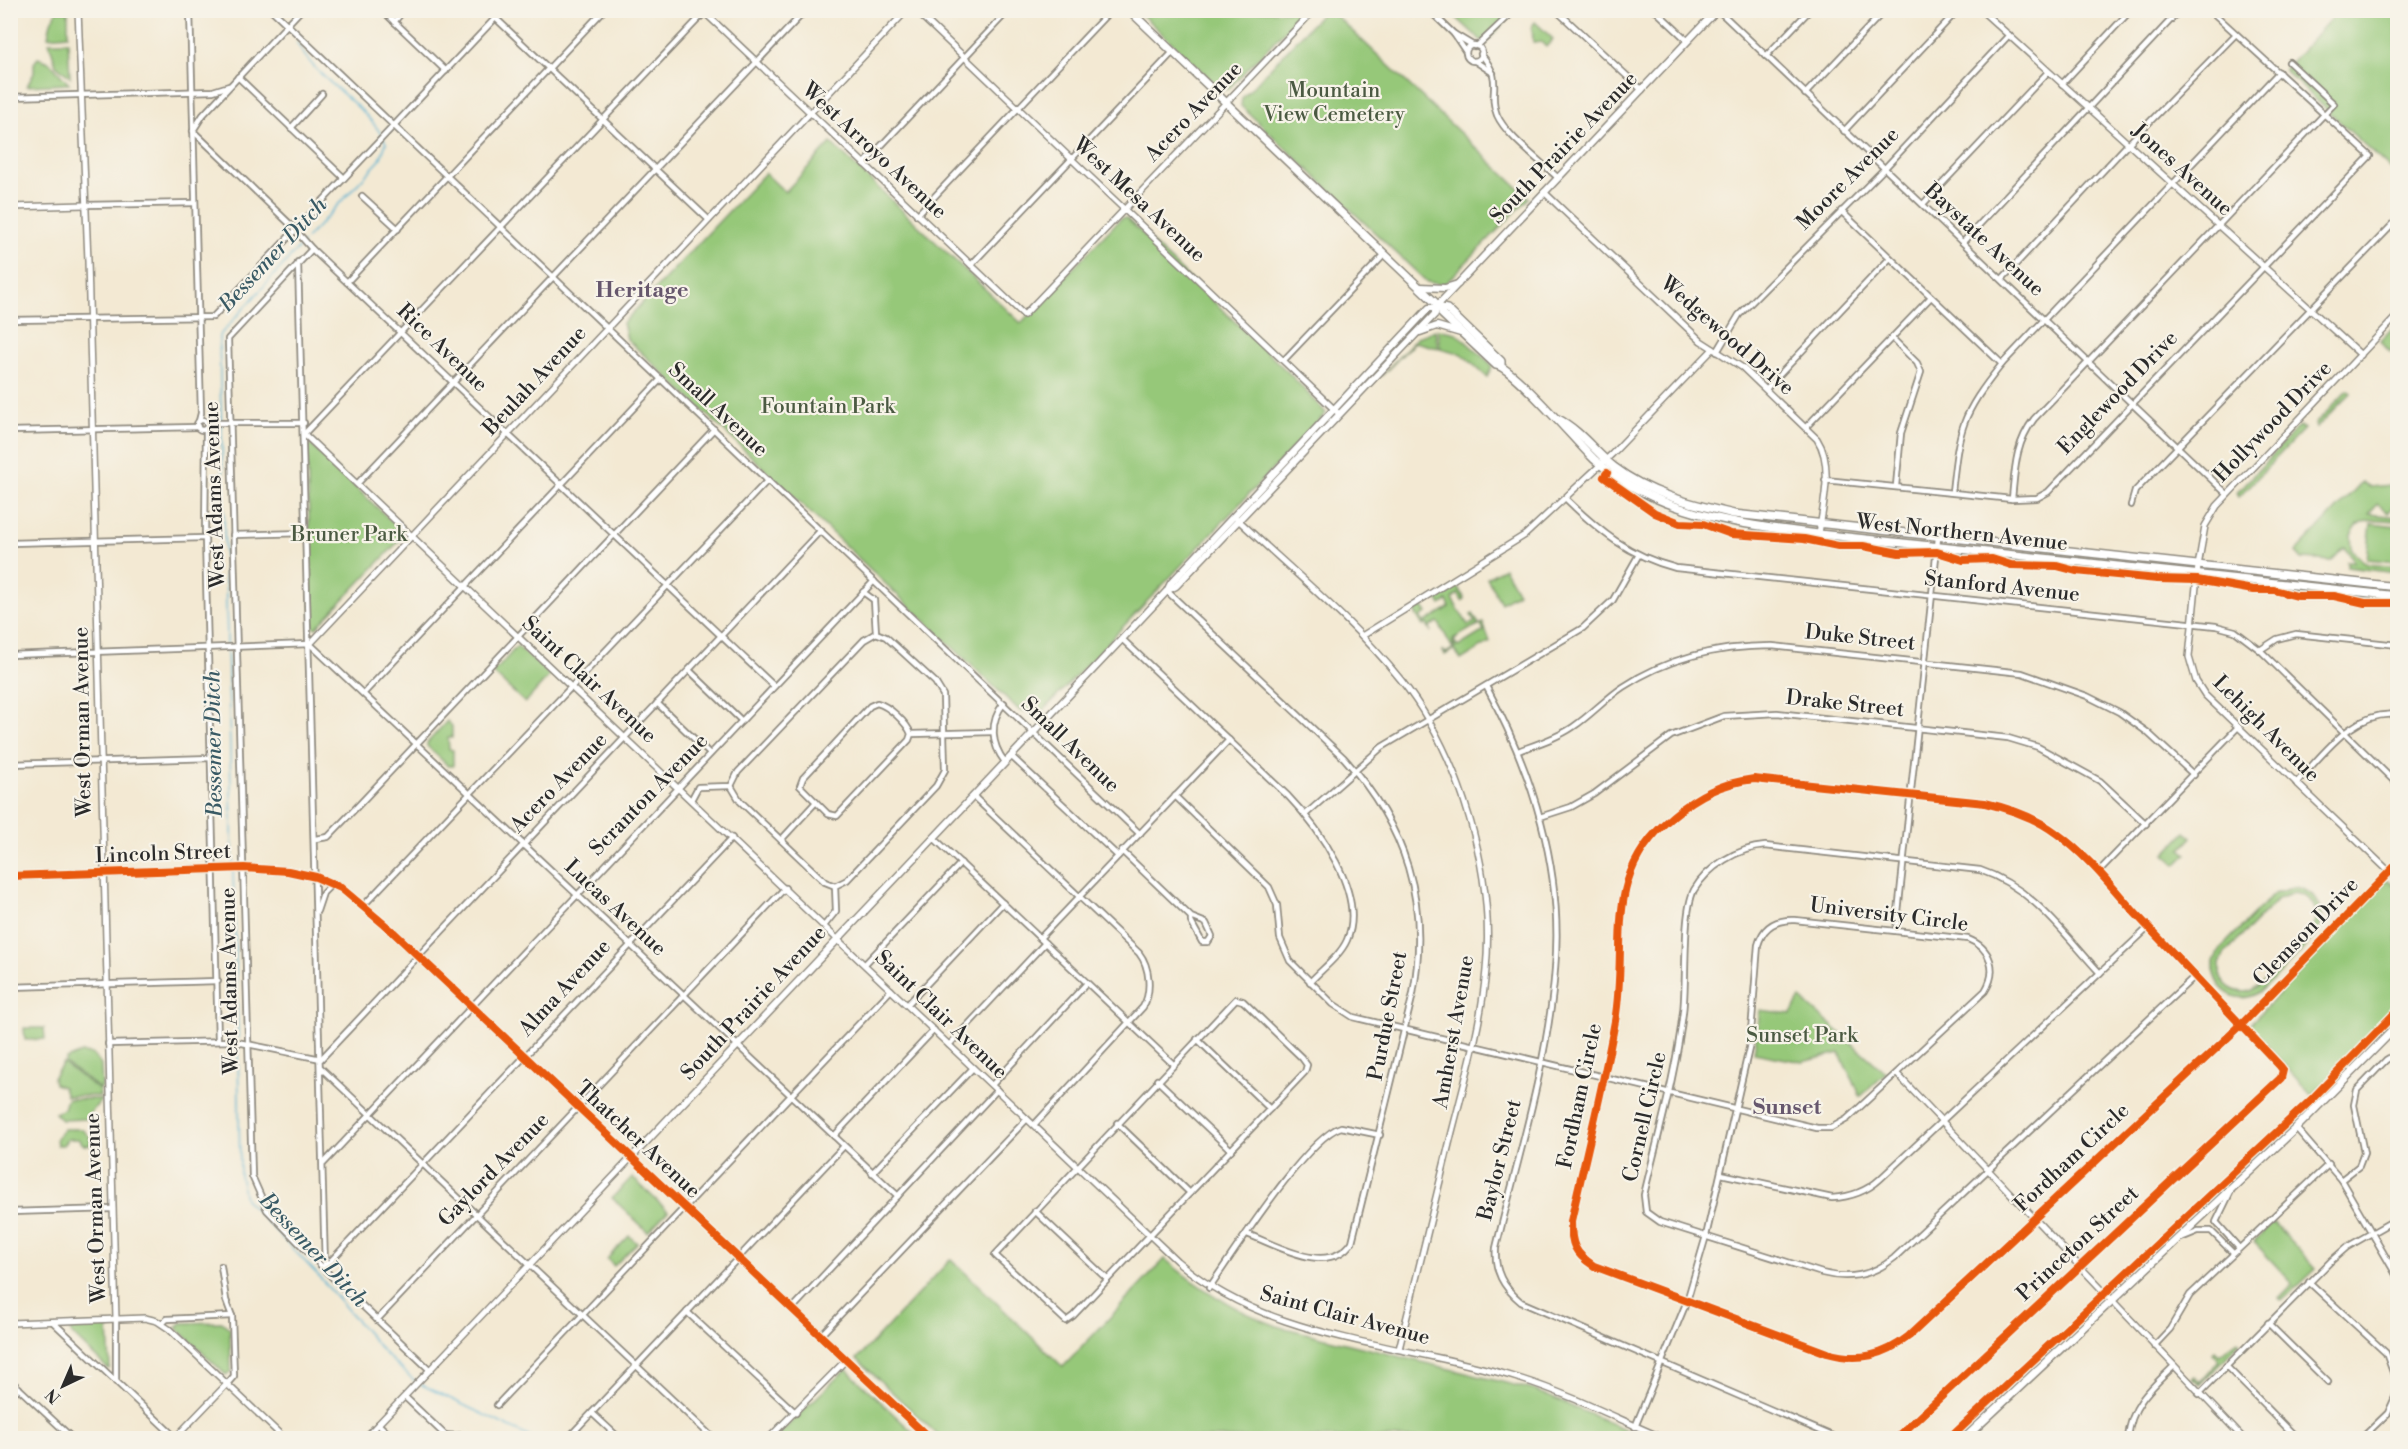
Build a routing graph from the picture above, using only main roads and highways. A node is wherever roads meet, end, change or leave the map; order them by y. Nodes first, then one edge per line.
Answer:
1 (1129, 10) edge
2 (1718, 10) edge
3 (1458, 284) junction
4 (1420, 287) junction
5 (1438, 307) junction
6 (1417, 333) junction
7 (1463, 334) junction
8 (1502, 366) junction
9 (1603, 462) junction
10 (1237, 518) junction
11 (2198, 570) junction
12 (2397, 587) edge
13 (2397, 596) edge
14 (10, 876) edge
15 (316, 877) joint
16 (2397, 1024) edge
17 (631, 1158) junction
18 (929, 1438) edge
19 (1965, 1438) edge

1 - 4 main road, West Northern Avenue
2 - 3 main road, South Prairie Avenue
3 - 4 main road
3 - 5 main road, South Prairie Avenue
4 - 5 main road, West Northern Avenue
5 - 6 main road, South Prairie Avenue
5 - 7 main road, West Northern Avenue
5 - 8 main road, West Northern Avenue
5 - 10 main road, South Prairie Avenue
6 - 7 main road
6 - 10 main road, South Prairie Avenue
7 - 8 main road, West Northern Avenue
8 - 9 main road, West Northern Avenue
9 - 11 main road, West Northern Avenue
9 - 11 main road, West Northern Avenue
10 - 17 main road, South Prairie Avenue
11 - 12 main road, West Northern Avenue
11 - 13 main road, West Northern Avenue
14 - 15 main road, Lincoln Street
15 - 17 main road, Thatcher Avenue
16 - 19 main road
17 - 18 main road, Thatcher Avenue

